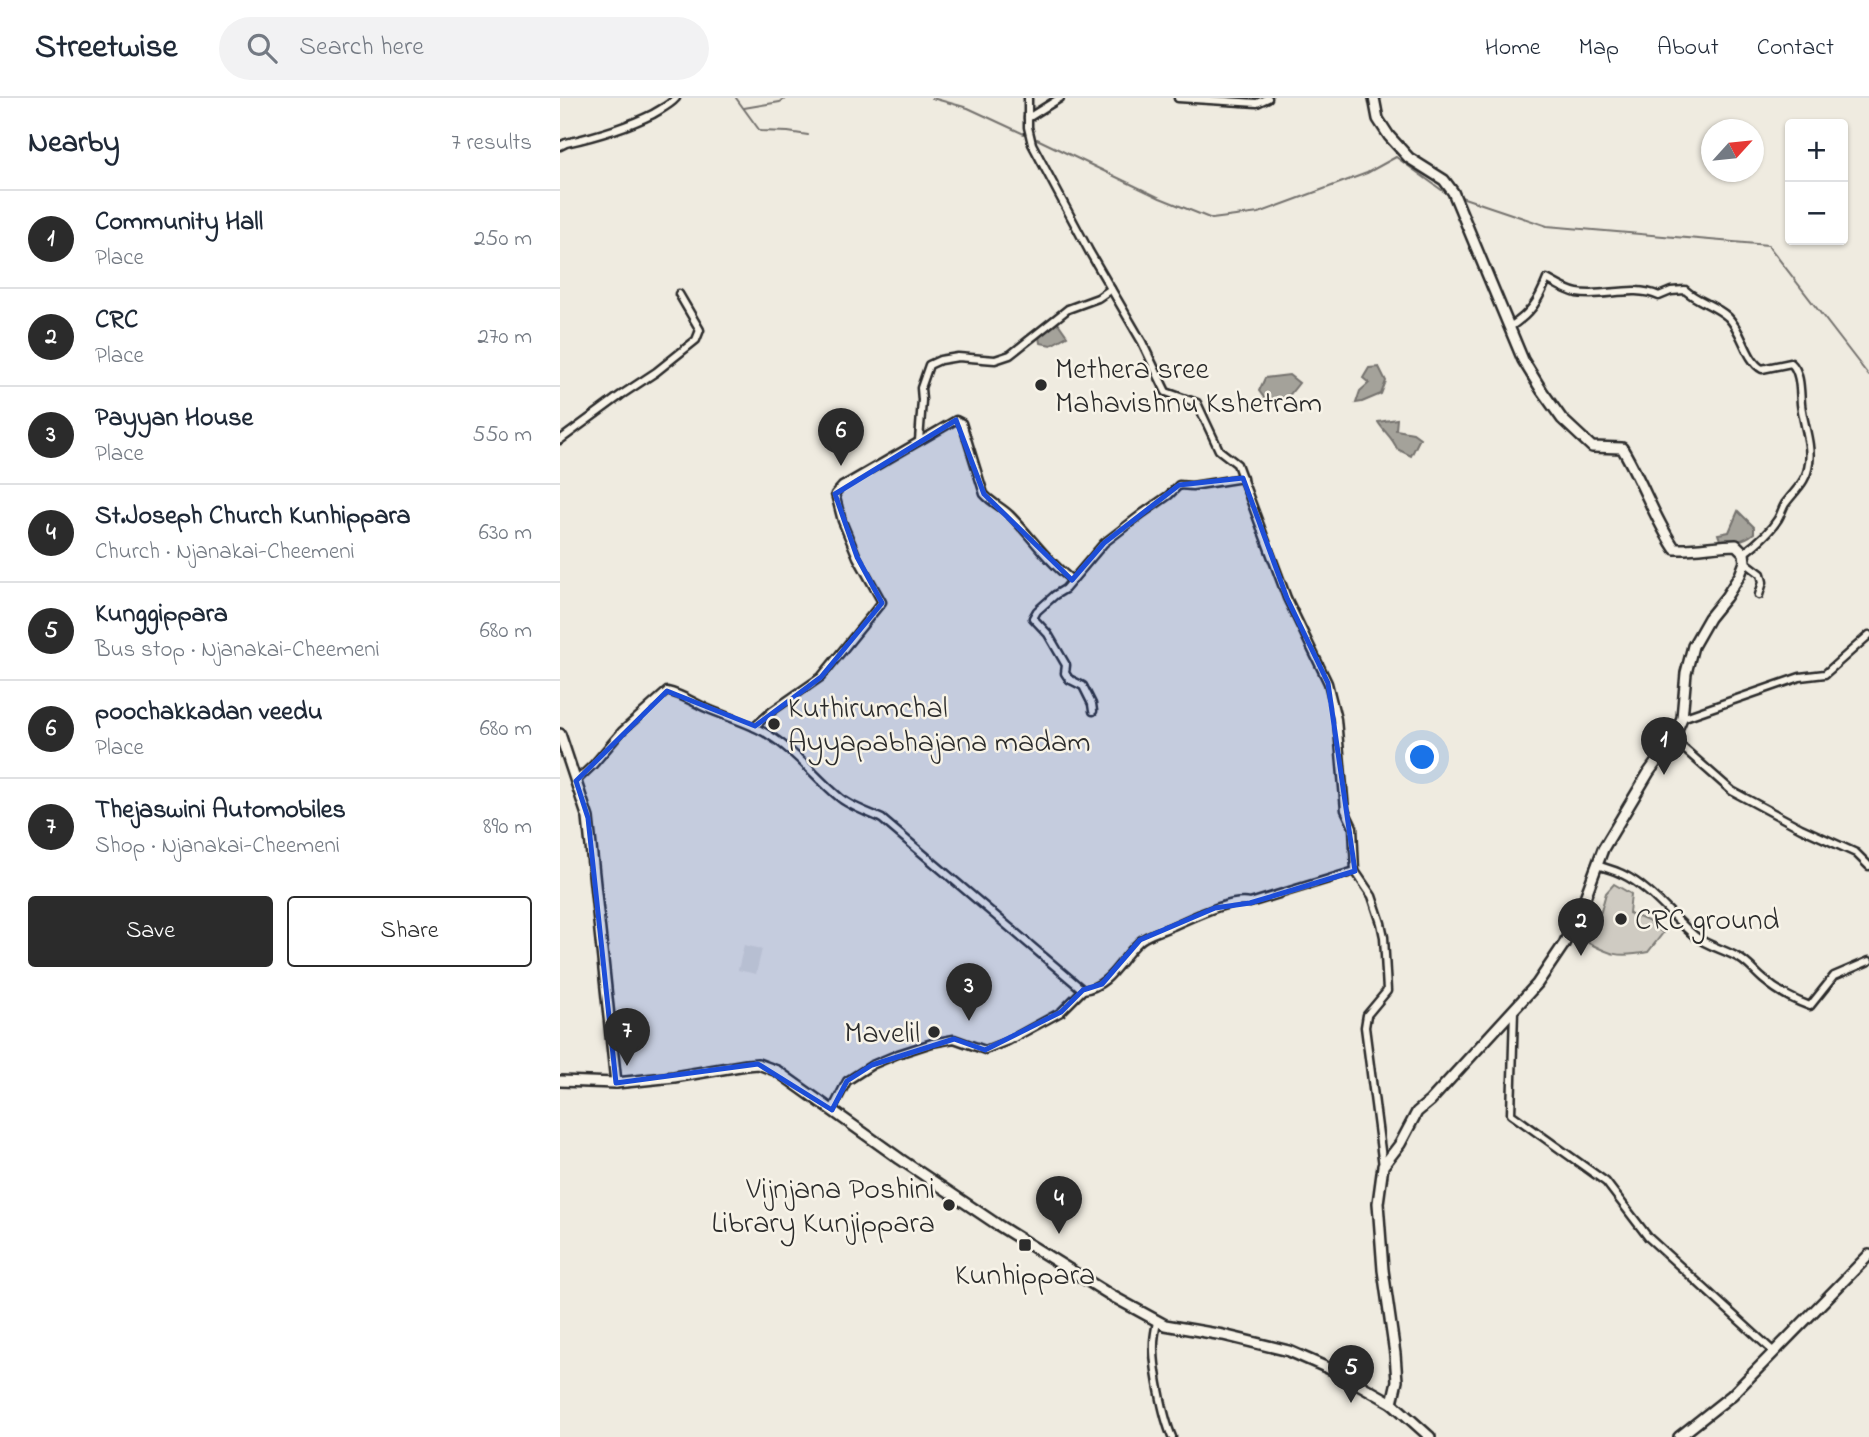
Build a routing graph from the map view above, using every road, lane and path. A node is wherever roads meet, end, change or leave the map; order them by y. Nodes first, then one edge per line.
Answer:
1 (676, 98) edge
2 (1028, 98) edge
3 (1060, 98) edge
4 (1178, 98) edge
5 (1268, 98) edge
6 (1374, 98) edge
7 (1028, 118) junction
8 (560, 146) edge
9 (1111, 289) junction
10 (679, 294) dead end
11 (1510, 327) junction
12 (560, 440) edge
13 (919, 441) junction
14 (1243, 478) junction
15 (1744, 557) junction
16 (1072, 580) junction
17 (1759, 595) dead end
18 (1869, 635) edge
19 (1093, 711) dead end
20 (1682, 718) junction
21 (754, 727) junction
22 (560, 734) edge
23 (1673, 739) junction
24 (576, 781) junction
25 (1597, 865) junction
26 (1869, 866) edge
27 (1355, 871) junction
28 (1869, 961) edge
29 (1083, 990) junction
30 (1514, 1010) junction
31 (560, 1081) edge
32 (616, 1083) junction
33 (832, 1110) junction
34 (1383, 1166) junction
35 (1869, 1255) edge
36 (1157, 1321) junction
37 (1774, 1352) junction
38 (1392, 1403) junction
39 (1172, 1437) edge
40 (1430, 1437) edge
41 (1679, 1437) edge

1 - 8 street
2 - 7 street
3 - 7 street
4 - 5 street
6 - 11 street
7 - 9 street
9 - 13 street
9 - 14 street
10 - 12 street
11 - 15 street
11 - 15 street
13 - 16 street
13 - 21 street
14 - 16 street
14 - 27 street
15 - 17 street
15 - 20 street
16 - 19 street
18 - 20 street
20 - 23 street
21 - 24 street
21 - 29 street
22 - 24 street
23 - 25 street
23 - 26 street
24 - 32 street
25 - 28 street
25 - 30 street
27 - 29 street
27 - 34 street
29 - 33 street
30 - 34 street
30 - 37 street
31 - 32 street
32 - 33 street
33 - 36 street
34 - 38 street
35 - 37 street
36 - 38 street
36 - 39 street
37 - 41 street
38 - 40 street

